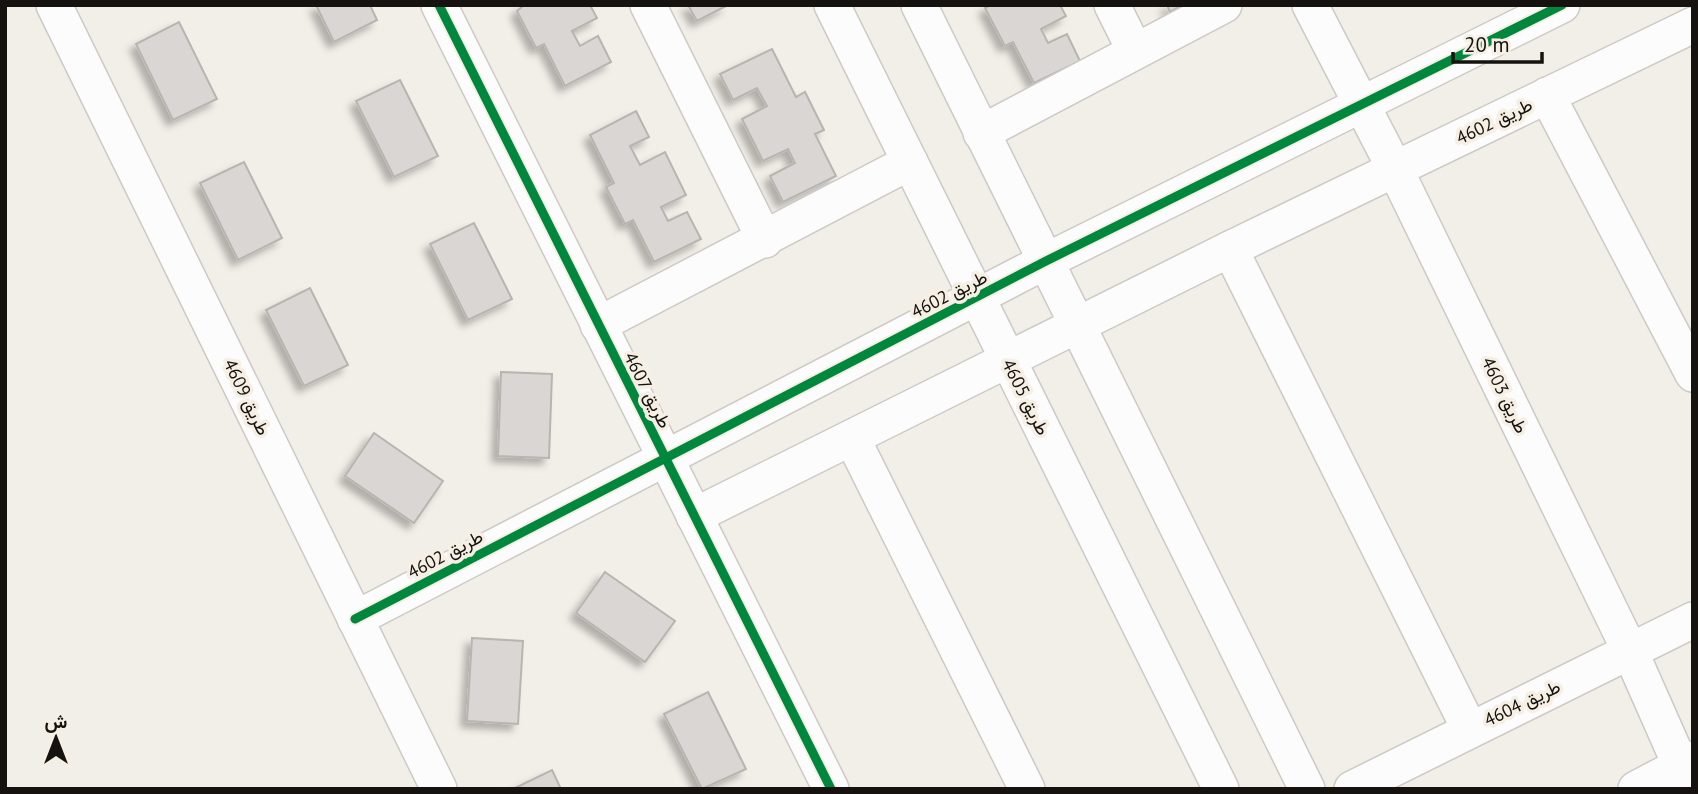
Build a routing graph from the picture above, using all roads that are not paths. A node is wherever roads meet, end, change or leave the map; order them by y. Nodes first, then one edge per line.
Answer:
1 (54, 5) edge
2 (439, 5) edge
3 (648, 5) edge
4 (832, 5) edge
5 (919, 5) edge
6 (1112, 5) edge
7 (1224, 5) edge
8 (1310, 5) edge
9 (1562, 5) edge
10 (1520, 14) edge
11 (1693, 24) edge
12 (1135, 51) junction
13 (1547, 95) junction
14 (1360, 104) junction
15 (981, 133) junction
16 (909, 162) junction
17 (1395, 169) junction
18 (765, 240) junction
19 (1230, 249) junction
20 (1046, 261) junction
21 (976, 297) junction
22 (598, 325) junction
23 (1076, 326) junction
24 (1008, 361) junction
25 (1693, 374) edge
26 (852, 438) junction
27 (665, 458) junction
28 (694, 516) junction
29 (355, 619) junction
30 (1693, 620) edge
31 (1630, 651) junction
32 (1469, 728) junction
33 (1688, 771) edge
34 (439, 789) edge
35 (831, 789) edge
36 (1027, 789) edge
37 (1221, 789) edge
38 (1307, 789) edge
39 (1352, 789) edge
40 (1636, 789) edge

1 - 29 street, طريق 4609
2 - 22 street, طريق 4607
3 - 18 street
4 - 16 street, طريق 4605
5 - 15 street
6 - 12 street
7 - 12 street
8 - 14 street, طريق 4603
9 - 10 street, طريق 4602
10 - 14 street, طريق 4602
11 - 13 street, طريق 4602
12 - 15 street
13 - 17 street, طريق 4602
13 - 25 street
14 - 17 street, طريق 4603
14 - 20 street, طريق 4602
15 - 20 street
16 - 18 street
16 - 21 street, طريق 4605
17 - 19 street, طريق 4602
17 - 31 street, طريق 4603
18 - 22 street
19 - 23 street, طريق 4602
19 - 32 street
20 - 21 street, طريق 4602
20 - 23 street
21 - 24 street, طريق 4605
21 - 27 street, طريق 4602
22 - 27 street, طريق 4607
23 - 24 street, طريق 4602
23 - 38 street
24 - 26 street, طريق 4602
24 - 37 street, طريق 4605
26 - 28 street, طريق 4602
26 - 36 street
27 - 28 street, طريق 4607
27 - 29 street, طريق 4602
28 - 35 street, طريق 4607
29 - 34 street, طريق 4609
30 - 31 street, طريق 4604
31 - 32 street, طريق 4604
31 - 33 street, طريق 4603
32 - 39 street, طريق 4604
33 - 40 street

